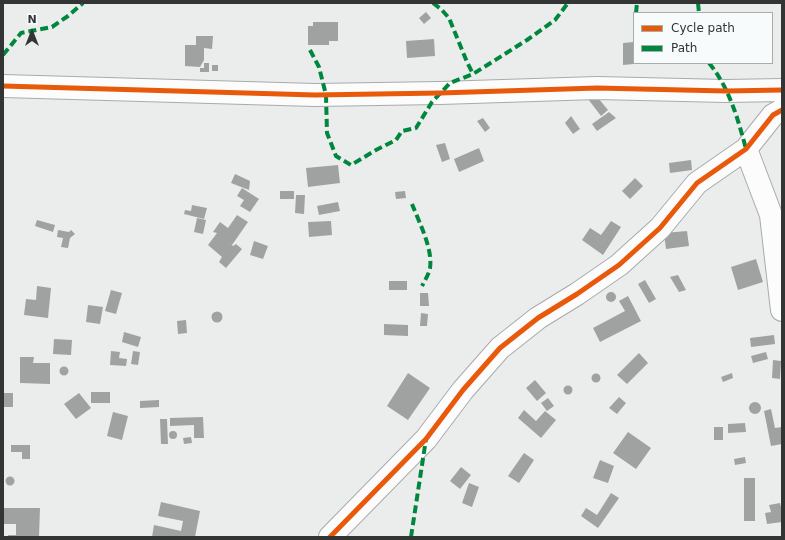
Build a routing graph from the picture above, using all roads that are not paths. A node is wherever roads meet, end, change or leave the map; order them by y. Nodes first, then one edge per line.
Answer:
1 (3, 86) edge
2 (782, 90) edge
3 (782, 110) edge
4 (746, 149) junction
5 (782, 310) edge
6 (330, 537) edge

1 - 2 street
3 - 4 street
4 - 5 street
4 - 6 street

